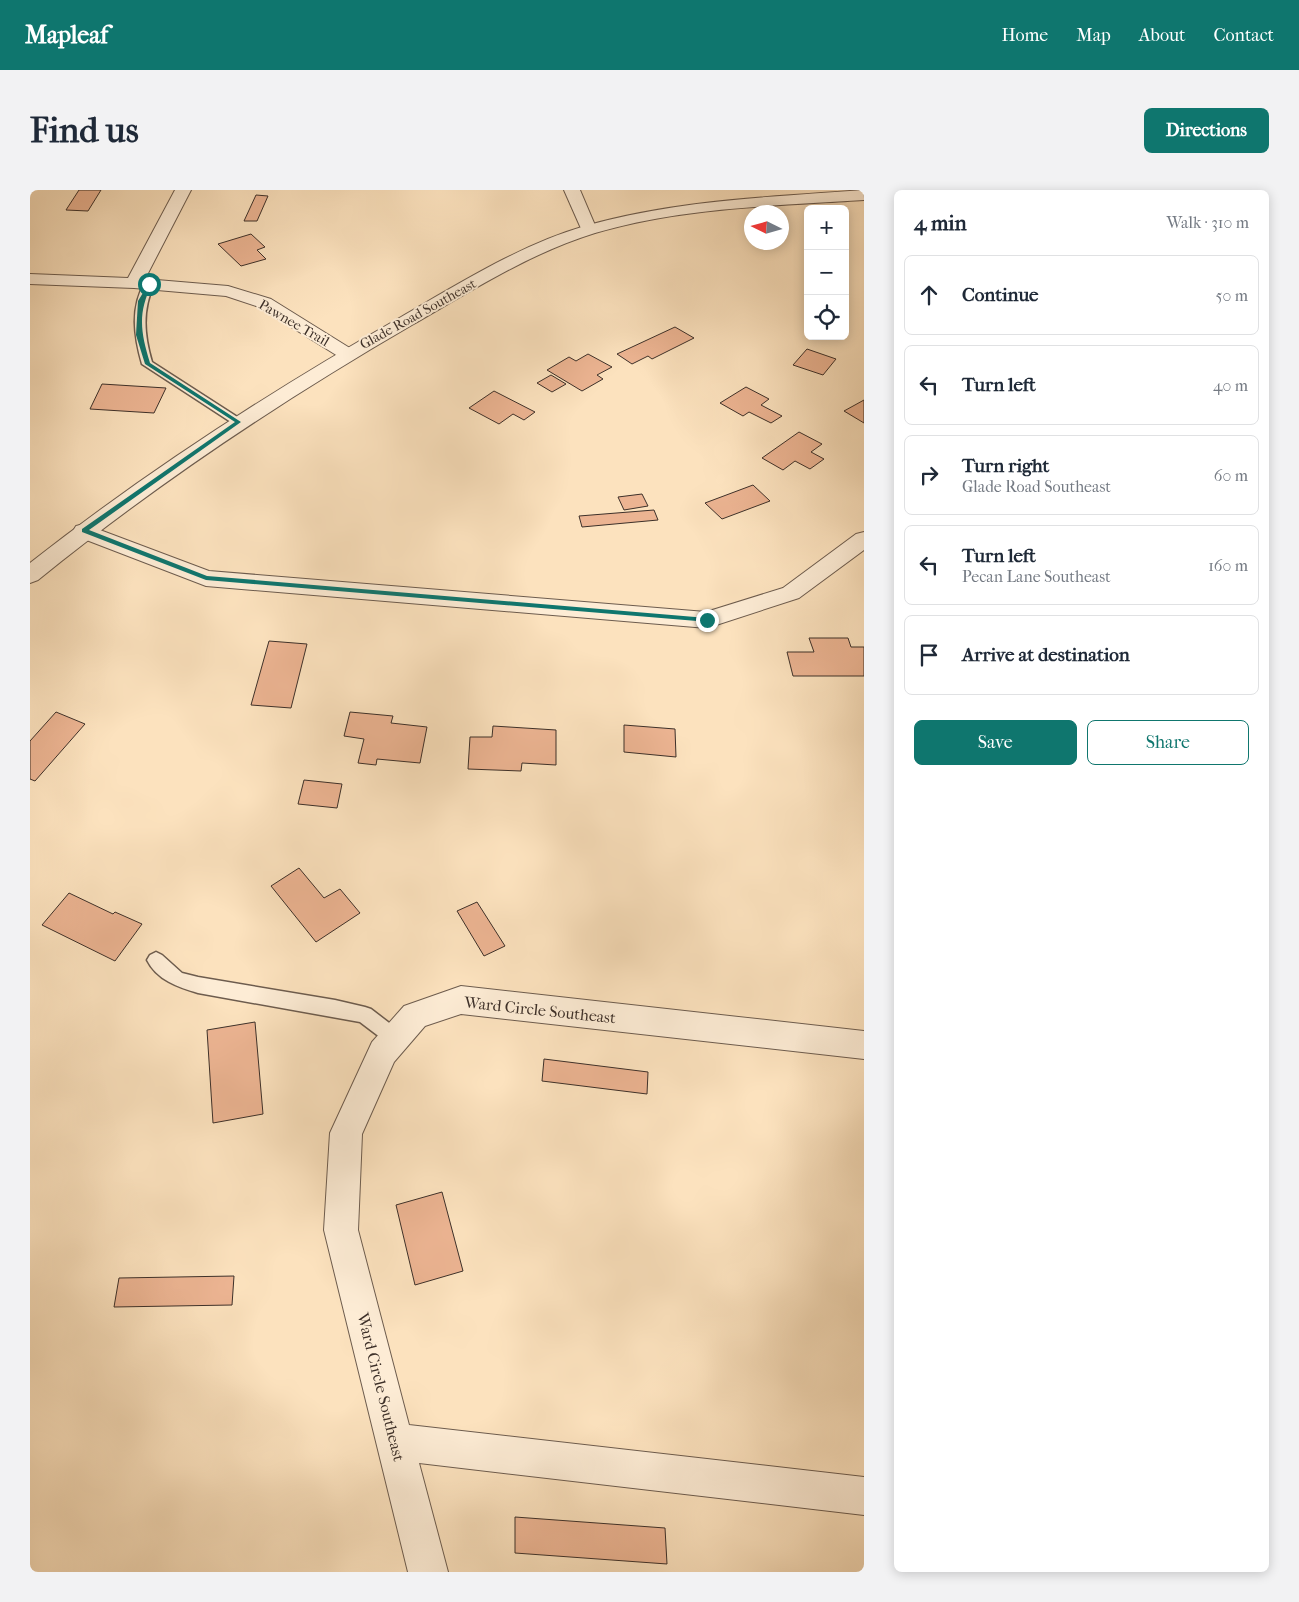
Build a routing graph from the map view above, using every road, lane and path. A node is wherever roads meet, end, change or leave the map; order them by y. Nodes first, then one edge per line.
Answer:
1 (183, 190) edge
2 (572, 190) edge
3 (864, 195) edge
4 (589, 230) junction
5 (30, 279) edge
6 (142, 284) junction
7 (347, 354) junction
8 (238, 422) junction
9 (84, 531) junction
10 (864, 539) edge
11 (30, 575) edge
12 (156, 960) dead end
13 (395, 1038) junction
14 (864, 1045) edge
15 (396, 1442) junction
16 (864, 1496) edge
17 (428, 1572) edge

1 - 6 street
2 - 4 street
3 - 4 street, Glade Road Southeast
4 - 7 street, Glade Road Southeast
5 - 6 street, Pawnee Trail
6 - 7 street, Pawnee Trail
6 - 8 lane
7 - 8 street, Glade Road Southeast
8 - 9 street, Glade Road Southeast
9 - 10 street
9 - 11 street, Glade Road Southeast
12 - 13 lane
13 - 14 street, Ward Circle Southeast
13 - 15 street, Ward Circle Southeast
15 - 16 street
15 - 17 street, Ward Circle Southeast

